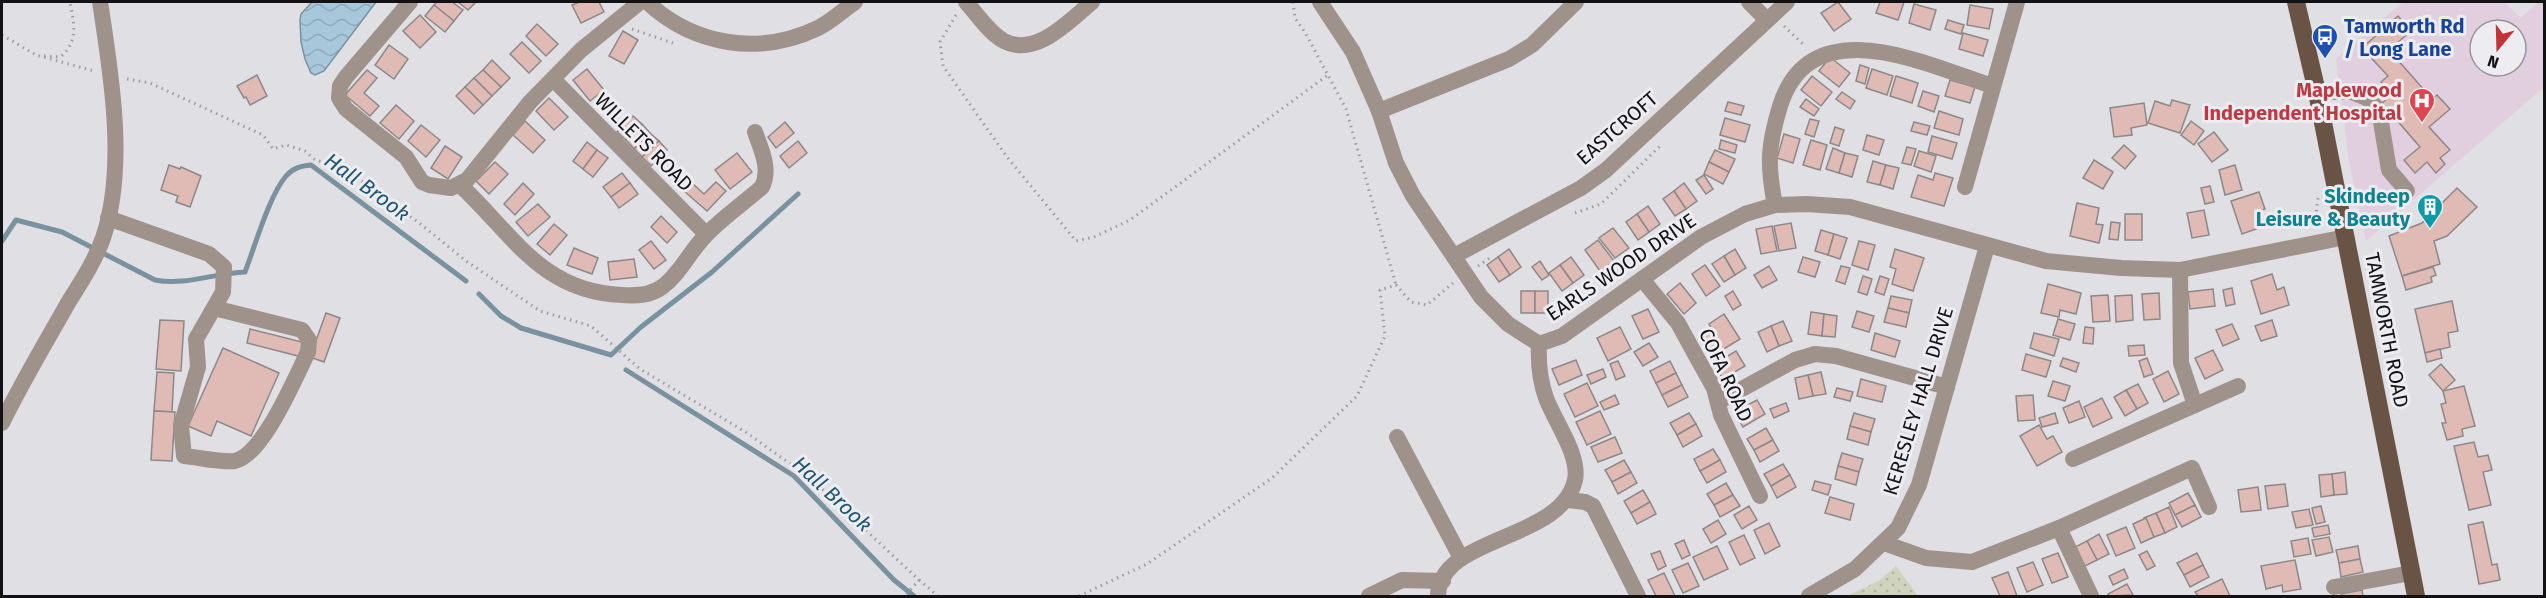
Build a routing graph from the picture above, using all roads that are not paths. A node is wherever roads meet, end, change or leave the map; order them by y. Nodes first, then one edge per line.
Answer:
1 (100, 2) edge
2 (410, 2) edge
3 (640, 2) edge
4 (647, 2) edge
5 (855, 2) edge
6 (1092, 2) edge
7 (1320, 2) edge
8 (1576, 2) edge
9 (1749, 2) edge
10 (1787, 2) edge
11 (2017, 2) edge
12 (2296, 2) edge
13 (962, 7) edge
14 (1775, 22) junction
15 (553, 79) junction
16 (1992, 86) junction
17 (2317, 92) junction
18 (1379, 111) junction
19 (755, 132) dead end
20 (460, 185) junction
21 (1965, 187) dead end
22 (2407, 191) dead end
23 (1775, 206) junction
24 (108, 218) junction
25 (706, 234) junction
26 (2346, 237) junction
27 (1987, 246) junction
28 (1454, 256) junction
29 (2180, 270) junction
30 (1642, 279) junction
31 (214, 308) junction
32 (1539, 344) junction
33 (1947, 387) junction
34 (2238, 387) dead end
35 (1718, 402) junction
36 (2195, 405) junction
37 (2, 423) edge
38 (1397, 437) dead end
39 (2073, 459) dead end
40 (1760, 496) dead end
41 (1568, 500) junction
42 (2209, 507) dead end
43 (2059, 528) junction
44 (1884, 543) junction
45 (1461, 558) junction
46 (2411, 573) junction
47 (2334, 587) dead end
48 (1441, 589) edge
49 (1815, 595) edge
50 (1369, 597) edge
51 (1638, 597) edge
52 (2091, 597) edge
53 (2416, 597) edge

1 - 24 street
2 - 20 street
3 - 15 street
4 - 5 street
6 - 13 street
7 - 18 street, EARLS WOOD DRIVE
8 - 18 street
9 - 14 street
10 - 14 street, EASTCROFT
11 - 16 street
12 - 17 main road, TAMWORTH ROAD
14 - 28 street, EASTCROFT
15 - 20 street
15 - 25 street, WILLETS ROAD
16 - 21 street
16 - 23 street
17 - 22 street
17 - 26 main road, TAMWORTH ROAD
18 - 28 street, EARLS WOOD DRIVE
19 - 25 street
20 - 25 street
23 - 27 street, EARLS WOOD DRIVE
23 - 30 street, EARLS WOOD DRIVE
24 - 31 street
24 - 37 street
26 - 29 street, EARLS WOOD DRIVE
26 - 46 main road, TAMWORTH ROAD
27 - 29 street, EARLS WOOD DRIVE
27 - 33 street, KERESLEY HALL DRIVE
28 - 32 street, EARLS WOOD DRIVE
29 - 36 street
30 - 32 street, EARLS WOOD DRIVE
30 - 35 street, COFA ROAD
31 - 31 street
32 - 41 street
33 - 35 street
33 - 44 street, KERESLEY HALL DRIVE
34 - 36 street
35 - 40 street, COFA ROAD
36 - 39 street
38 - 45 street
41 - 45 street
41 - 51 street
42 - 43 street
43 - 44 street
43 - 52 street
44 - 49 street, KERESLEY HALL DRIVE
45 - 48 street
46 - 47 street
46 - 53 main road, TAMWORTH ROAD
48 - 50 street

